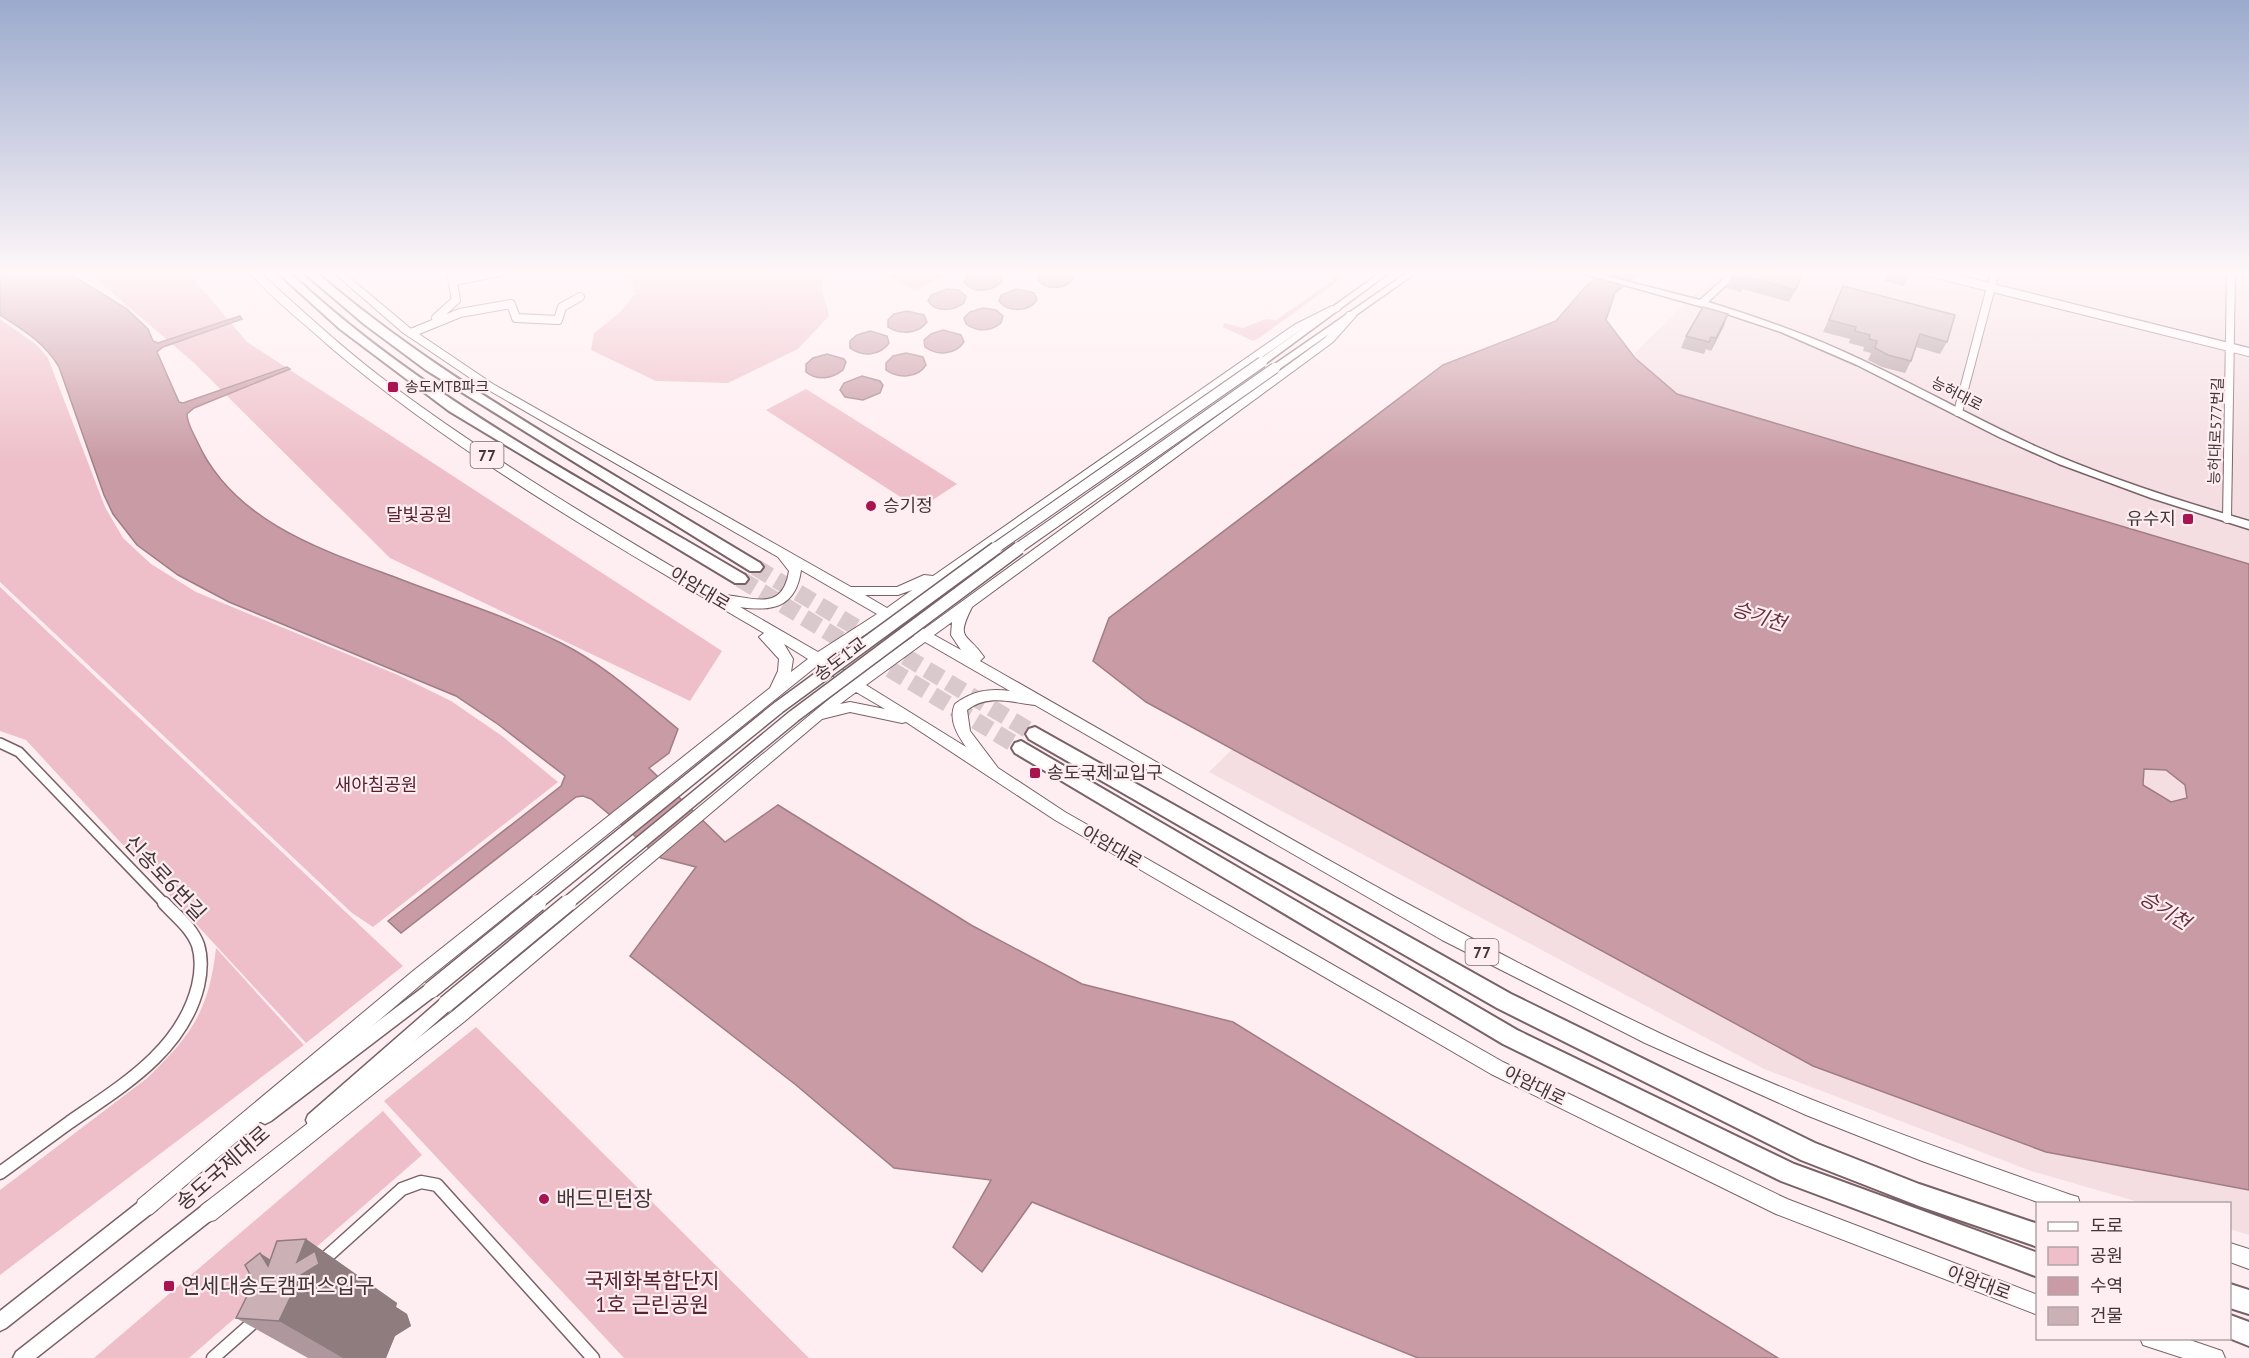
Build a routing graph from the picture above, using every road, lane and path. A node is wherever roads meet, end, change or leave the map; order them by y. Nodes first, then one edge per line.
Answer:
1 (324, 335) edge
2 (356, 335) edge
3 (386, 335) edge
4 (414, 335) edge
5 (1287, 335) edge
6 (1299, 335) edge
7 (1322, 335) edge
8 (1333, 335) edge
9 (1796, 335) edge
10 (1978, 335) edge
11 (2182, 335) edge
12 (2232, 335) edge
13 (2232, 348) junction
14 (2249, 352) edge
15 (1958, 412) junction
16 (2228, 519) junction
17 (2249, 525) edge
18 (779, 551) junction
19 (755, 567) tunnel mouth
20 (947, 571) junction
21 (740, 579) tunnel mouth
22 (850, 591) junction
23 (714, 598) junction
24 (970, 601) junction
25 (739, 613) junction
26 (888, 613) junction
27 (925, 634) junction
28 (819, 659) junction
29 (993, 673) junction
30 (855, 685) junction
31 (1041, 702) junction
32 (756, 708) junction
33 (819, 715) junction
34 (916, 722) junction
35 (0, 743) edge
36 (994, 773) junction
37 (431, 990) joint
38 (453, 1010) junction
39 (0, 1173) edge
40 (2068, 1202) edge
41 (145, 1207) junction
42 (208, 1213) joint
43 (2036, 1236) edge
44 (2231, 1254) edge
45 (2249, 1259) edge
46 (2036, 1265) edge
47 (308, 1274) edge
48 (2231, 1297) edge
49 (2249, 1302) edge
50 (2036, 1305) edge
51 (264, 1312) edge
52 (0, 1322) edge
53 (2231, 1329) edge
54 (2249, 1334) edge
55 (2156, 1340) edge
56 (22, 1358) edge
57 (213, 1358) edge
58 (593, 1358) edge
59 (2215, 1358) edge

1 - 23 main road, 아암대로 / 77
2 - 21 highway, 아암대로
3 - 19 highway
4 - 18 main road, 77
5 - 20 main road
6 - 37 main road, 송도1교, bridge
7 - 38 main road, 송도1교, bridge
8 - 24 main road
9 - 15 main road, 능허대로
10 - 15 street
11 - 13 street
12 - 13 street, 능허대로577번길
13 - 14 street
13 - 16 street, 능허대로577번길
15 - 16 main road, 능허대로
16 - 17 main road, 능허대로
18 - 22 main road, 77
18 - 23 main road
20 - 22 main road
20 - 26 main road
22 - 26 main road, 77
23 - 25 main road, 아암대로 / 77
24 - 27 main road
24 - 29 main road
25 - 28 main road, 아암대로 / 77
25 - 32 main road
26 - 27 main road, 77
26 - 28 main road
27 - 29 main road, 77
27 - 30 main road
28 - 30 main road, 아암대로 / 77
28 - 32 main road
29 - 31 main road, 77
30 - 33 main road
30 - 34 main road, 아암대로 / 77
31 - 36 main road
31 - 40 main road, 77
32 - 41 main road
33 - 34 main road
33 - 38 main road
34 - 36 main road, 아암대로 / 77
35 - 39 street, 신송로6번길
36 - 50 main road, 아암대로 / 77
37 - 41 main road, 송도국제대로
38 - 42 main road
41 - 52 main road, 송도국제대로
42 - 56 main road, 송도국제대로
43 - 46 highway, 아암대로
44 - 45 main road
47 - 58 street
48 - 49 highway
51 - 57 street
53 - 54 highway
55 - 59 main road

